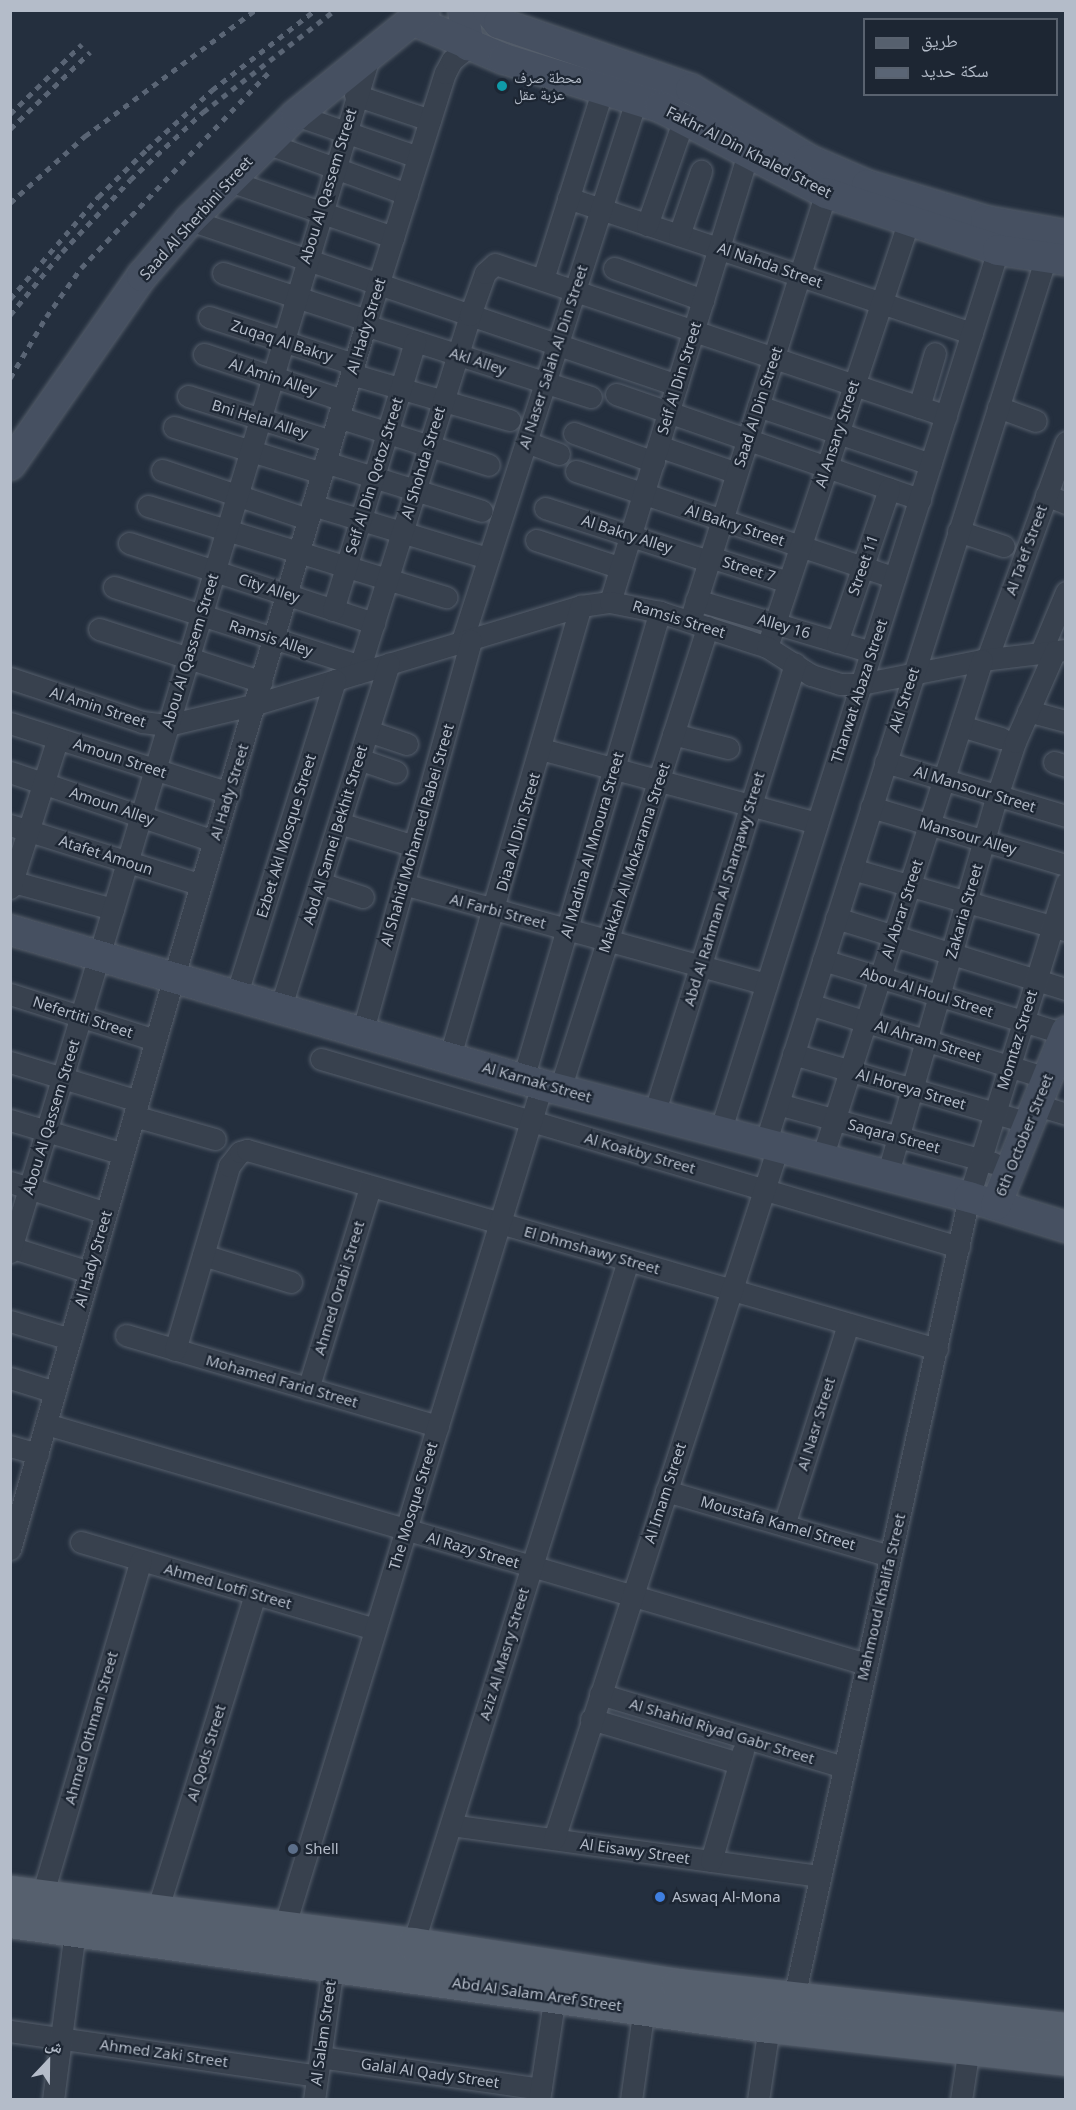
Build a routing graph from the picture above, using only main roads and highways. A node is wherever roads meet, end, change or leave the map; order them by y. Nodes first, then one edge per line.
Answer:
1 (463, 10) edge
2 (488, 10) edge
3 (419, 15) edge
4 (470, 46) junction
5 (641, 85) junction
6 (1059, 251) edge
7 (10, 465) edge
8 (10, 930) edge
9 (1065, 1033) edge
10 (982, 1201) junction
11 (1065, 1227) edge
12 (26, 1894) edge
13 (10, 1921) edge
14 (1065, 2029) edge
15 (1065, 2058) edge

1 - 4 main road
2 - 5 main road, Fakhr Al Din Khaled Street
3 - 4 main road, Fakhr Al Din Khaled Street
3 - 7 main road, Saad Al Sherbini Street
4 - 5 main road, Fakhr Al Din Khaled Street
5 - 6 main road, Fakhr Al Din Khaled Street
5 - 6 main road, Fakhr Al Din Khaled Street
8 - 10 main road, Al Karnak Street
9 - 10 main road, 6th October Street
10 - 11 main road, Al Karnak Street
12 - 14 main road, Abd Al Salam Aref Street
13 - 15 main road, Abd Al Salam Aref Street

